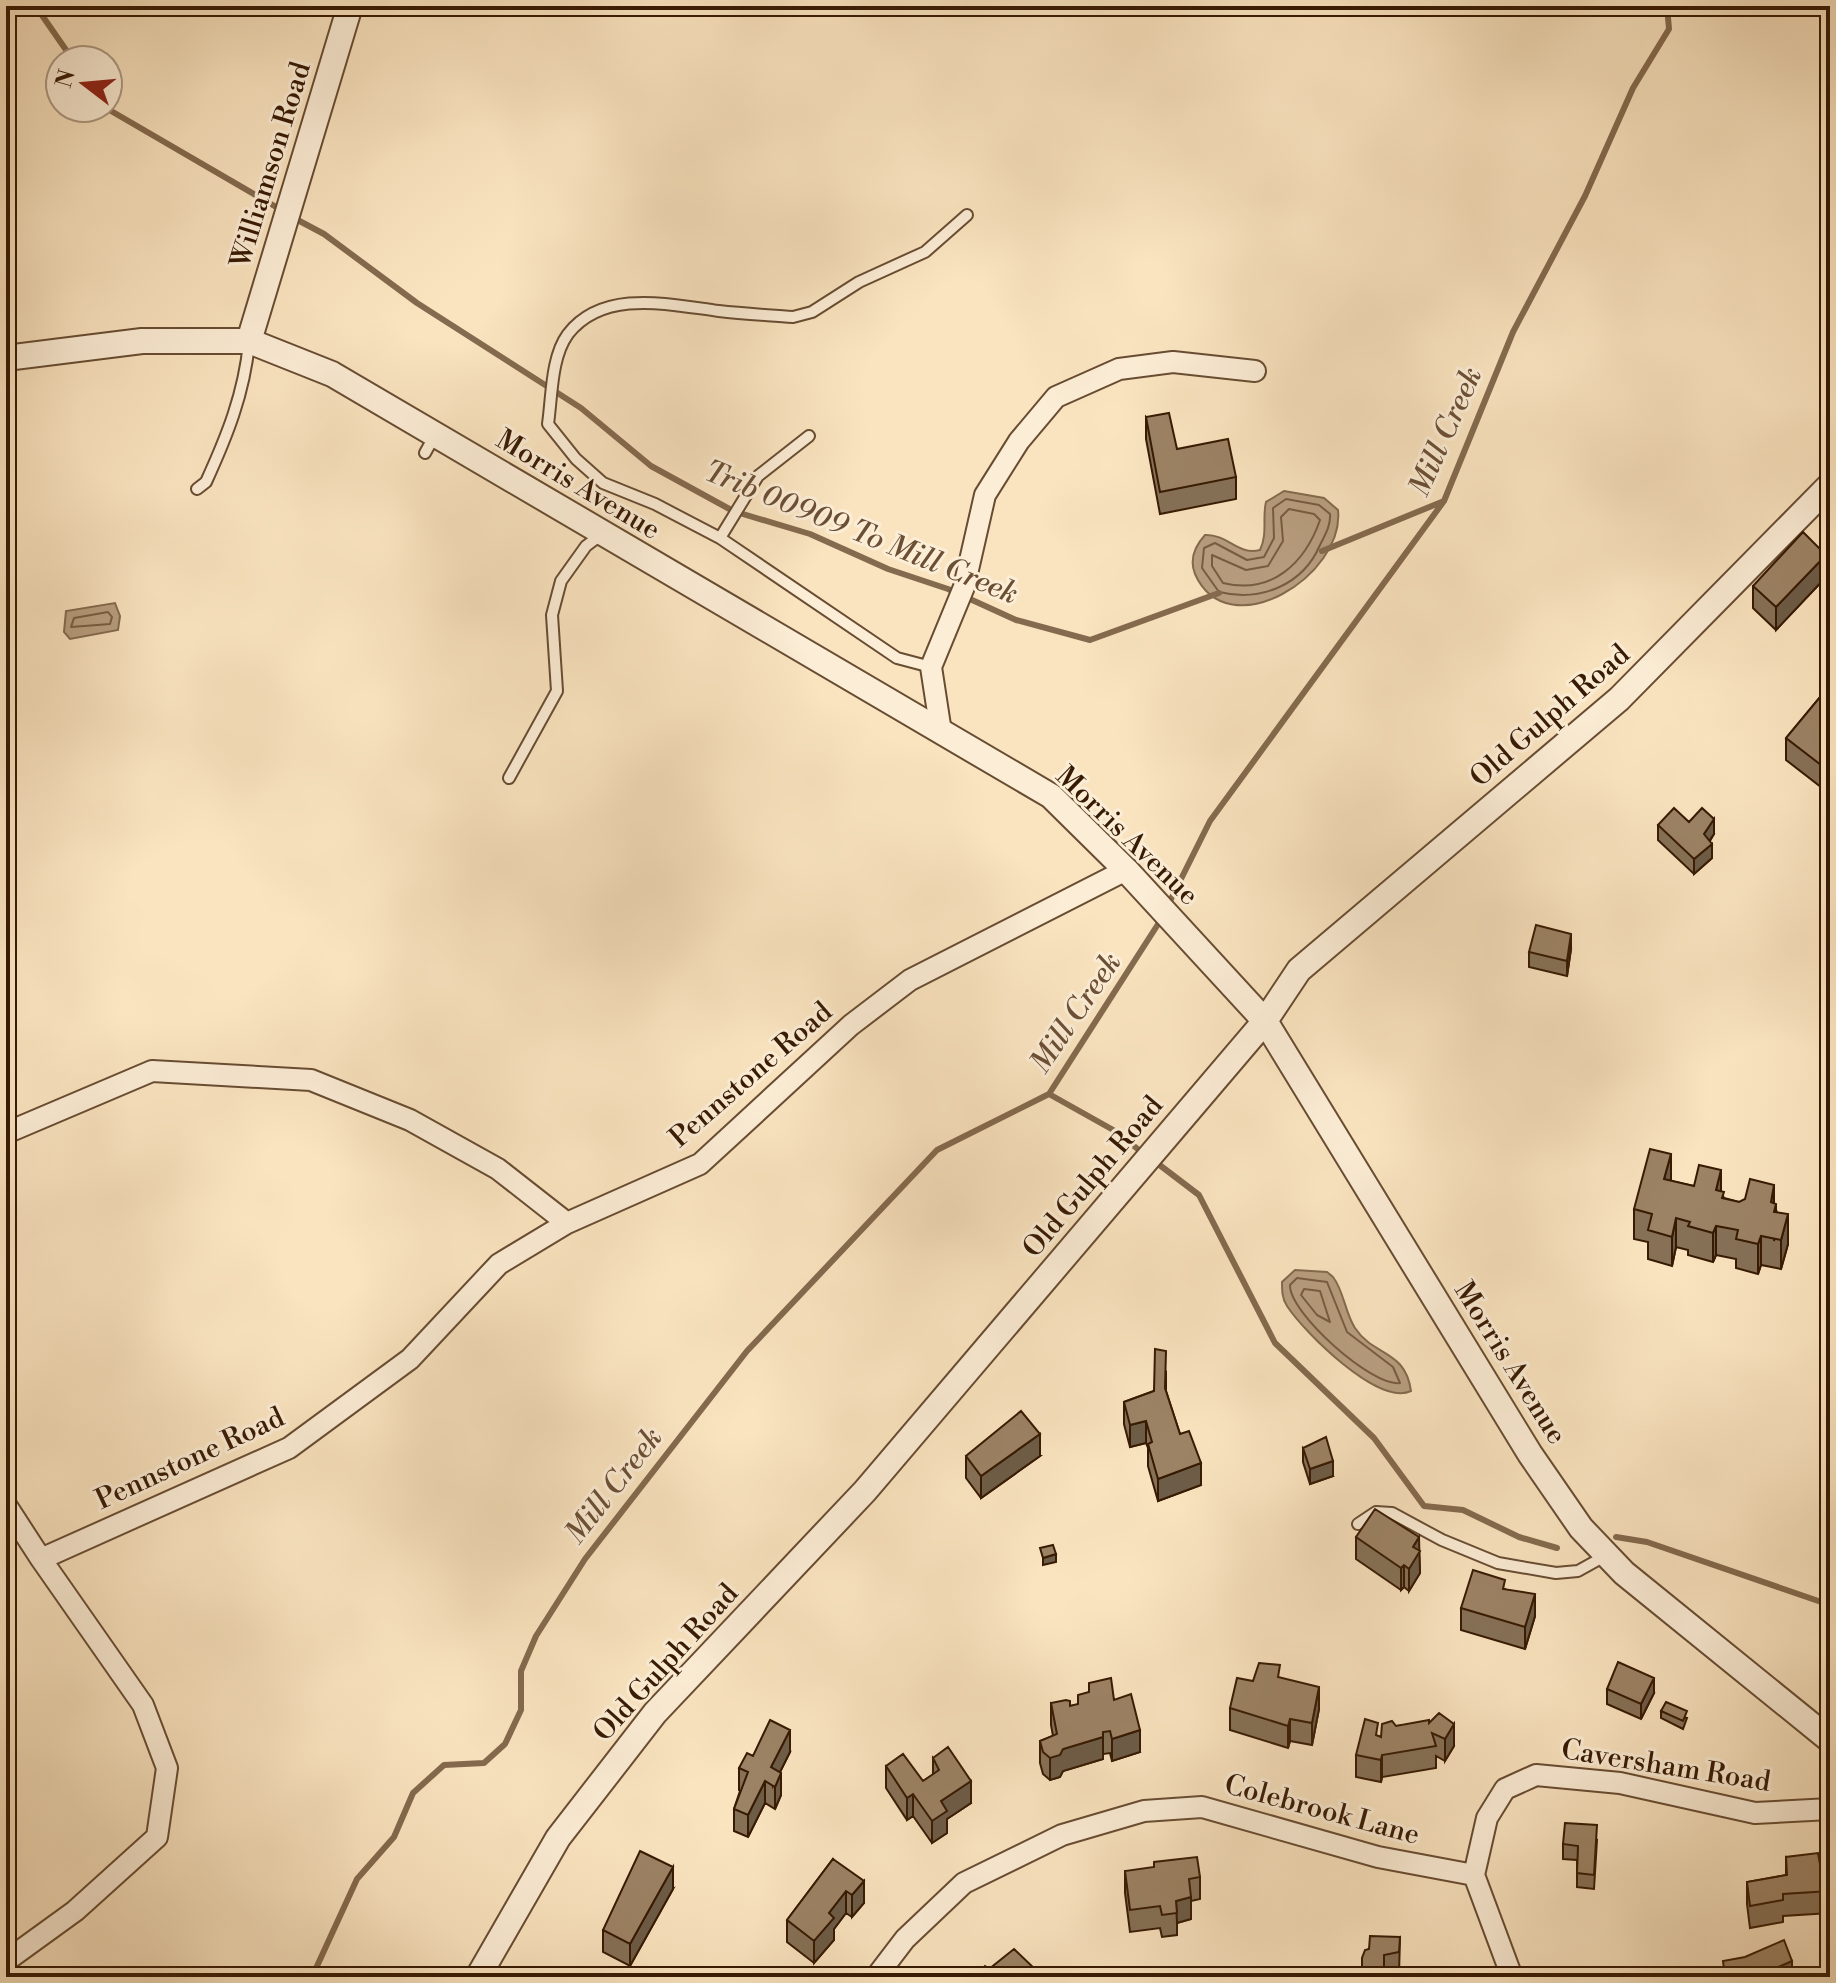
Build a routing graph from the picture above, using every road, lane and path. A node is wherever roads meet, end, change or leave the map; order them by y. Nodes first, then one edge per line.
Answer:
1 (350, 6) edge
2 (967, 215) dead end
3 (249, 341) junction
4 (6, 358) edge
5 (1255, 371) dead end
6 (809, 436) dead end
7 (1830, 485) edge
8 (197, 489) dead end
9 (602, 534) junction
10 (720, 538) junction
11 (931, 667) junction
12 (941, 732) junction
13 (509, 778) dead end
14 (1126, 870) junction
15 (1265, 1021) junction
16 (6, 1133) edge
17 (567, 1223) junction
18 (6, 1505) edge
19 (1358, 1524) dead end
20 (1607, 1555) junction
21 (41, 1559) junction
22 (1830, 1740) edge
23 (1830, 1809) edge
24 (1474, 1875) junction
25 (6, 1961) edge
26 (478, 1977) edge
27 (876, 1977) edge
28 (1512, 1977) edge

1 - 3 street, Williamson Road
2 - 10 lane
3 - 4 street, Morris Avenue
3 - 8 lane
3 - 9 street, Morris Avenue
5 - 11 street
6 - 10 lane
7 - 15 street, Old Gulph Road
9 - 12 street, Morris Avenue
9 - 13 lane
10 - 11 lane
11 - 12 street
12 - 14 street, Morris Avenue
14 - 15 street, Morris Avenue
14 - 17 street, Pennstone Road
15 - 20 street, Morris Avenue
15 - 26 street, Old Gulph Road
16 - 17 street
17 - 21 street, Pennstone Road
18 - 21 street
19 - 20 lane
20 - 22 street, Morris Avenue
21 - 25 street
23 - 24 street, Caversham Road
24 - 27 street, Colebrook Lane
24 - 28 street

